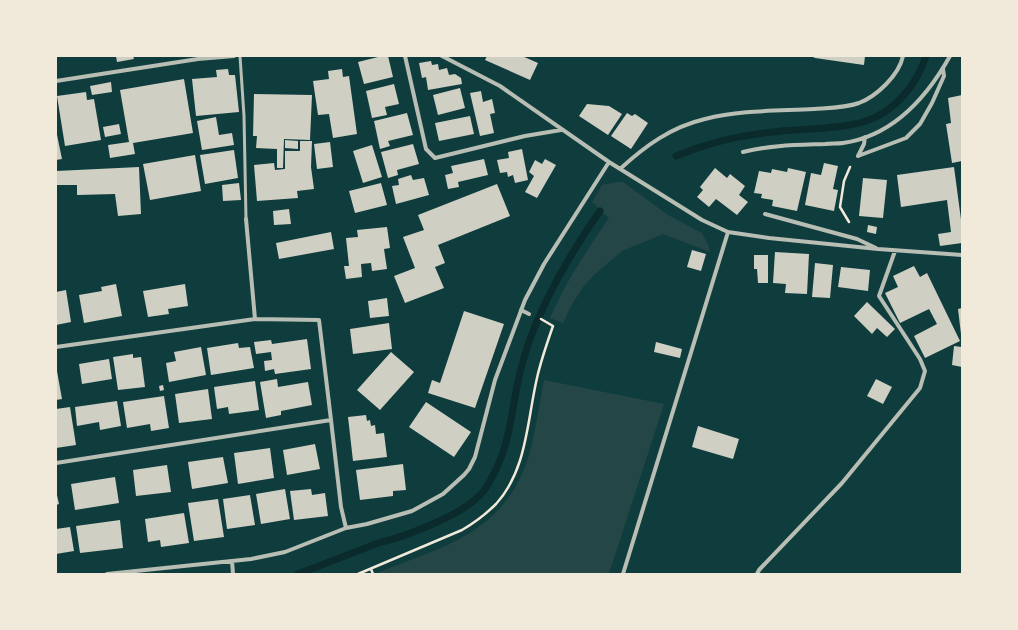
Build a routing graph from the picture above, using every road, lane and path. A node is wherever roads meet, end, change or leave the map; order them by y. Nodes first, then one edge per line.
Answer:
1 (234, 56) edge
2 (240, 56) edge
3 (405, 56) edge
4 (442, 56) edge
5 (903, 56) edge
6 (950, 56) edge
7 (198, 58) edge
8 (943, 69) junction
9 (56, 81) edge
10 (561, 130) junction
11 (865, 137) junction
12 (743, 152) dead end
13 (858, 156) junction
14 (609, 162) junction
15 (620, 169) junction
16 (765, 214) dead end
17 (246, 219) joint
18 (728, 232) junction
19 (857, 239) junction
20 (878, 250) junction
21 (895, 251) junction
22 (962, 255) edge
23 (521, 310) junction
24 (529, 314) dead end
25 (256, 319) junction
26 (548, 323) dead end
27 (56, 347) edge
28 (331, 420) junction
29 (56, 463) edge
30 (346, 528) junction
31 (232, 561) junction
32 (371, 569) junction
33 (233, 572) edge
34 (106, 574) edge
35 (358, 574) edge
36 (373, 574) edge
37 (623, 574) edge
38 (758, 574) edge

1 - 7 street
2 - 17 lane
3 - 10 street
4 - 10 street
5 - 15 street
6 - 8 street
7 - 9 street
8 - 11 street
8 - 13 street
10 - 14 street
11 - 12 street
11 - 13 street
13 - 19 path
14 - 15 street
14 - 23 street
15 - 18 street
16 - 19 street
17 - 25 street
18 - 20 street
18 - 37 street
19 - 20 street
20 - 21 street
21 - 22 street
21 - 38 street
23 - 24 street
23 - 30 street
25 - 27 street
25 - 28 street
26 - 32 path
28 - 29 street
28 - 30 street
30 - 31 street
31 - 33 street
31 - 34 street
32 - 35 path
32 - 36 path

